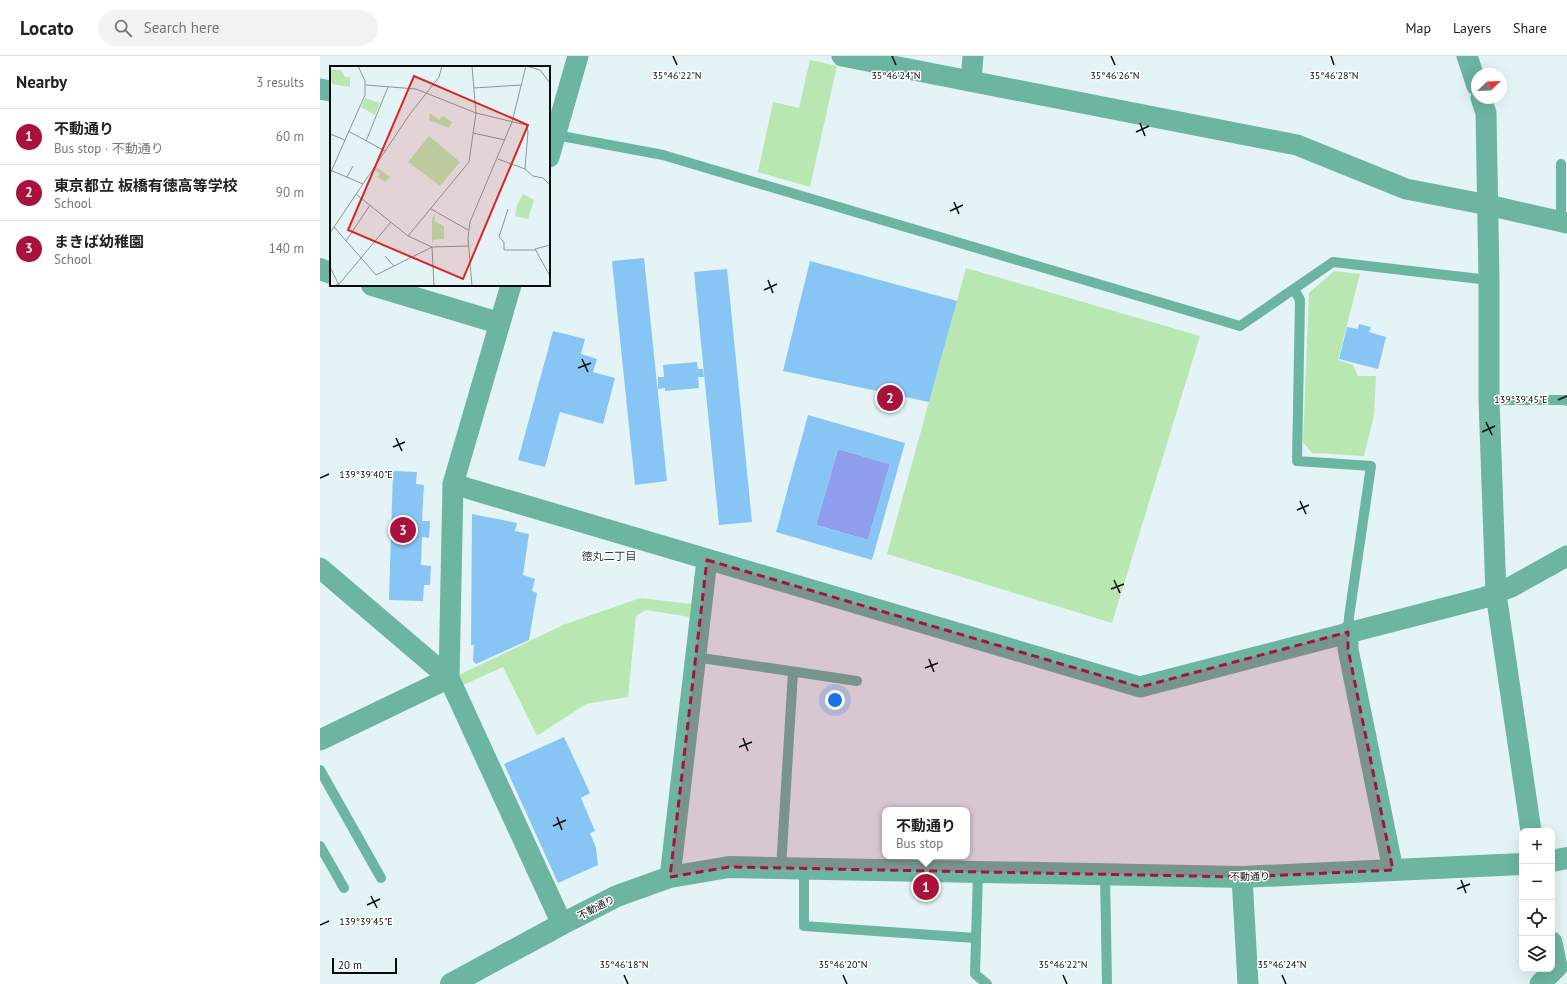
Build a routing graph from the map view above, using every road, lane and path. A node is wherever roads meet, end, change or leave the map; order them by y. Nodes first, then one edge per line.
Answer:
1 (578, 56) edge
2 (842, 56) edge
3 (973, 56) edge
4 (1467, 56) edge
5 (1471, 68) edge
6 (971, 81) junction
7 (320, 89) edge
8 (330, 91) edge
9 (1483, 104) edge
10 (552, 134) edge
11 (550, 149) edge
12 (1561, 164) dead end
13 (1488, 204) junction
14 (1564, 222) edge
15 (320, 269) edge
16 (330, 273) edge
17 (1489, 280) junction
18 (375, 286) edge
19 (510, 286) edge
20 (1294, 289) junction
21 (499, 323) junction
22 (1489, 400) junction
23 (1567, 401) edge
24 (453, 484) junction
25 (1567, 556) edge
26 (707, 560) junction
27 (320, 568) edge
28 (1496, 594) junction
29 (1348, 632) junction
30 (695, 657) junction
31 (793, 672) junction
32 (449, 678) junction
33 (857, 681) dead end
34 (320, 740) edge
35 (320, 770) edge
36 (1531, 828) edge
37 (320, 846) edge
38 (1567, 858) edge
39 (1555, 860) edge
40 (1519, 864) edge
41 (781, 868) junction
42 (804, 868) junction
43 (1393, 870) junction
44 (978, 872) junction
45 (1105, 874) junction
46 (670, 877) junction
47 (1242, 877) junction
48 (381, 878) dead end
49 (344, 888) dead end
50 (562, 924) junction
51 (976, 938) junction
52 (1555, 957) edge
53 (1555, 970) edge
54 (1553, 972) edge
55 (1545, 982) edge
56 (451, 984) edge
57 (987, 984) edge
58 (1107, 984) edge
59 (1248, 984) edge

1 - 10 street
2 - 6 street
3 - 6 street
4 - 5 street
6 - 13 street
7 - 8 street
9 - 13 street
10 - 11 street
10 - 20 lane
12 - 14 lane
13 - 14 street
13 - 17 street
15 - 16 street
17 - 20 lane
17 - 22 street
18 - 21 street
19 - 21 street
20 - 29 lane
21 - 24 street
22 - 23 lane
22 - 28 street
24 - 26 street
24 - 32 street
25 - 28 street
26 - 29 street
26 - 30 street
27 - 32 street
28 - 29 street
28 - 36 street
29 - 43 street
30 - 31 lane
30 - 46 street
31 - 33 lane
31 - 41 lane
32 - 34 street
32 - 50 street
35 - 48 lane
37 - 49 lane
38 - 39 street
40 - 43 street, 不動通り
41 - 42 street, 不動通り
41 - 46 street, 不動通り
42 - 44 street, 不動通り
42 - 51 lane
43 - 47 street, 不動通り
44 - 45 street, 不動通り
44 - 51 lane
45 - 47 street, 不動通り
45 - 58 lane
46 - 50 street, 不動通り
47 - 59 street
50 - 56 street, 不動通り
51 - 57 lane
52 - 53 street
54 - 55 street

